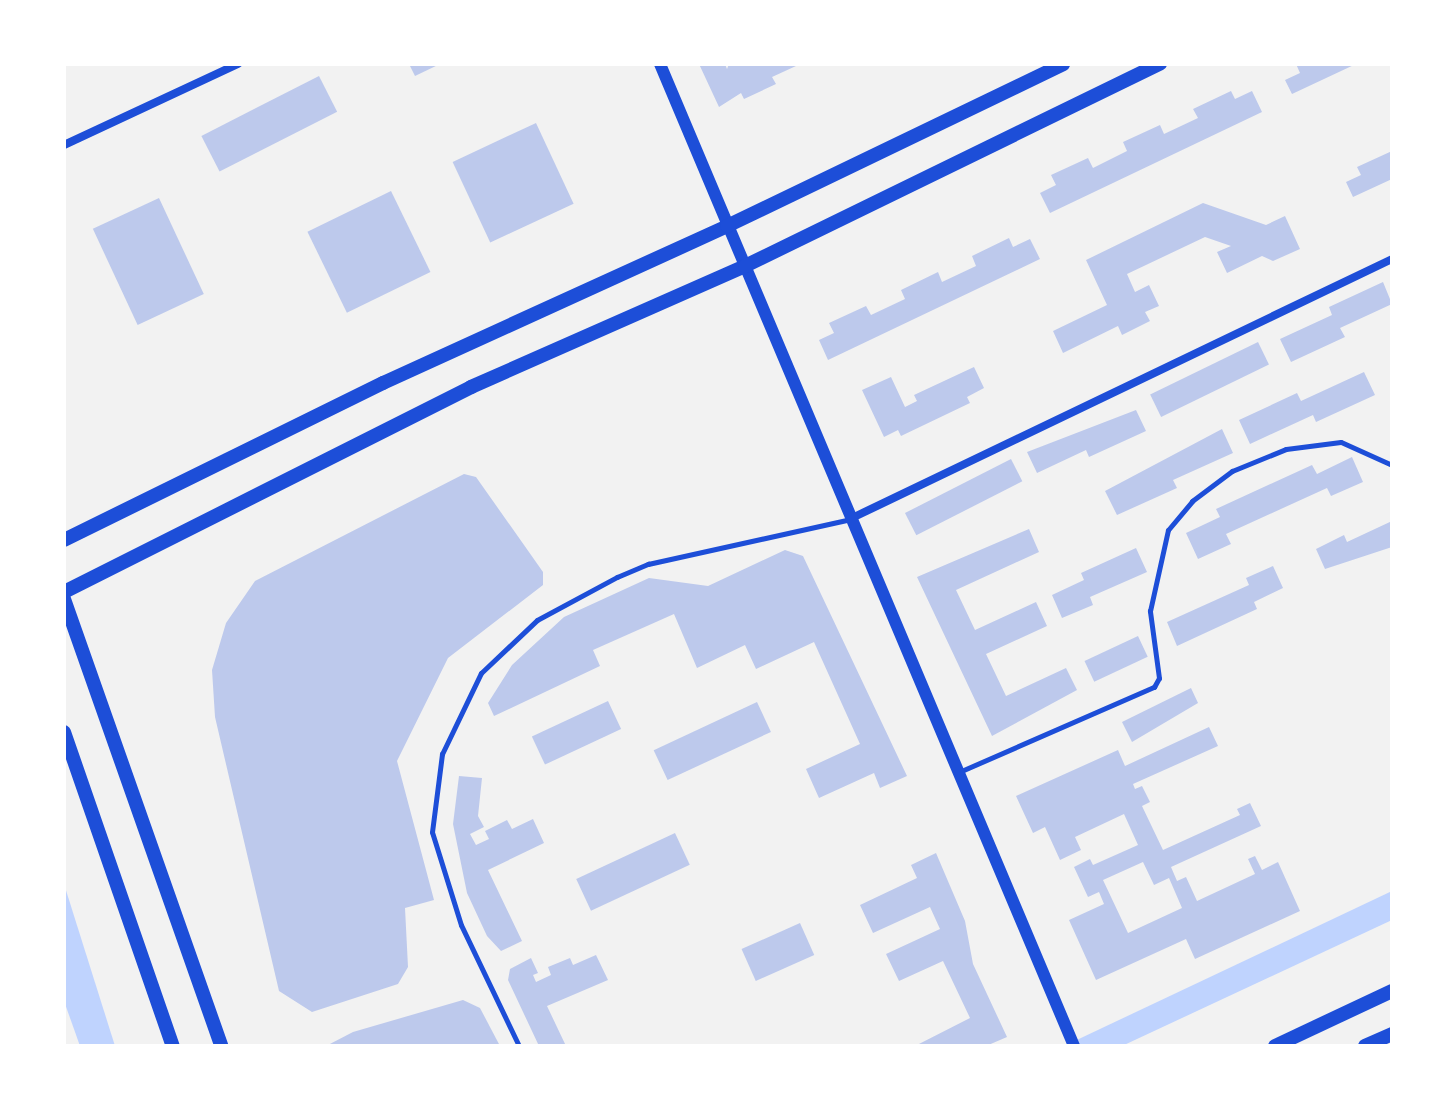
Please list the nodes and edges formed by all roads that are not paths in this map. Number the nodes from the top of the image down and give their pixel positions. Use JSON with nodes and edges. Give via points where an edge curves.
{"nodes":[{"id":1,"x":238,"y":64,"type":"edge"},
{"id":2,"x":660,"y":64,"type":"edge"},
{"id":3,"x":1063,"y":64,"type":"edge"},
{"id":4,"x":1160,"y":64,"type":"edge"},
{"id":5,"x":64,"y":145,"type":"edge"},
{"id":6,"x":727,"y":226,"type":"junction"},
{"id":7,"x":1392,"y":259,"type":"edge"},
{"id":8,"x":745,"y":266,"type":"junction"},
{"id":9,"x":1392,"y":465,"type":"edge"},
{"id":10,"x":852,"y":518,"type":"junction"},
{"id":11,"x":64,"y":540,"type":"edge"},
{"id":12,"x":64,"y":592,"type":"edge"},
{"id":13,"x":64,"y":599,"type":"edge"},
{"id":14,"x":64,"y":732,"type":"edge"},
{"id":15,"x":959,"y":772,"type":"junction"},
{"id":16,"x":1392,"y":991,"type":"edge"},
{"id":17,"x":1392,"y":1034,"type":"edge"},
{"id":18,"x":173,"y":1046,"type":"edge"},
{"id":19,"x":221,"y":1046,"type":"edge"},
{"id":20,"x":519,"y":1046,"type":"edge"},
{"id":21,"x":1074,"y":1046,"type":"edge"},
{"id":22,"x":1275,"y":1046,"type":"edge"},
{"id":23,"x":1365,"y":1046,"type":"edge"}],
"edges":[{"from":1,"to":5,"type":"street"},
{"from":2,"to":6,"type":"street"},
{"from":3,"to":6,"type":"main road"},
{"from":4,"to":8,"type":"main road"},
{"from":6,"to":8,"type":"street"},
{"from":6,"to":11,"type":"main road","via":[[383,383]]},
{"from":7,"to":10,"type":"street"},
{"from":8,"to":10,"type":"street"},
{"from":8,"to":12,"type":"main road","via":[[471,387]]},
{"from":9,"to":15,"type":"lane","via":[[1341,442],[1286,449],[1232,471],[1192,501],[1168,530],[1150,611],[1159,678],[1154,687]]},
{"from":10,"to":15,"type":"street"},
{"from":10,"to":20,"type":"lane","via":[[648,564],[537,620],[481,673],[442,754],[432,832],[461,925]]},
{"from":13,"to":19,"type":"main road"},
{"from":14,"to":18,"type":"main road"},
{"from":15,"to":21,"type":"street"},
{"from":16,"to":22,"type":"main road"},
{"from":17,"to":23,"type":"main road"}]}
